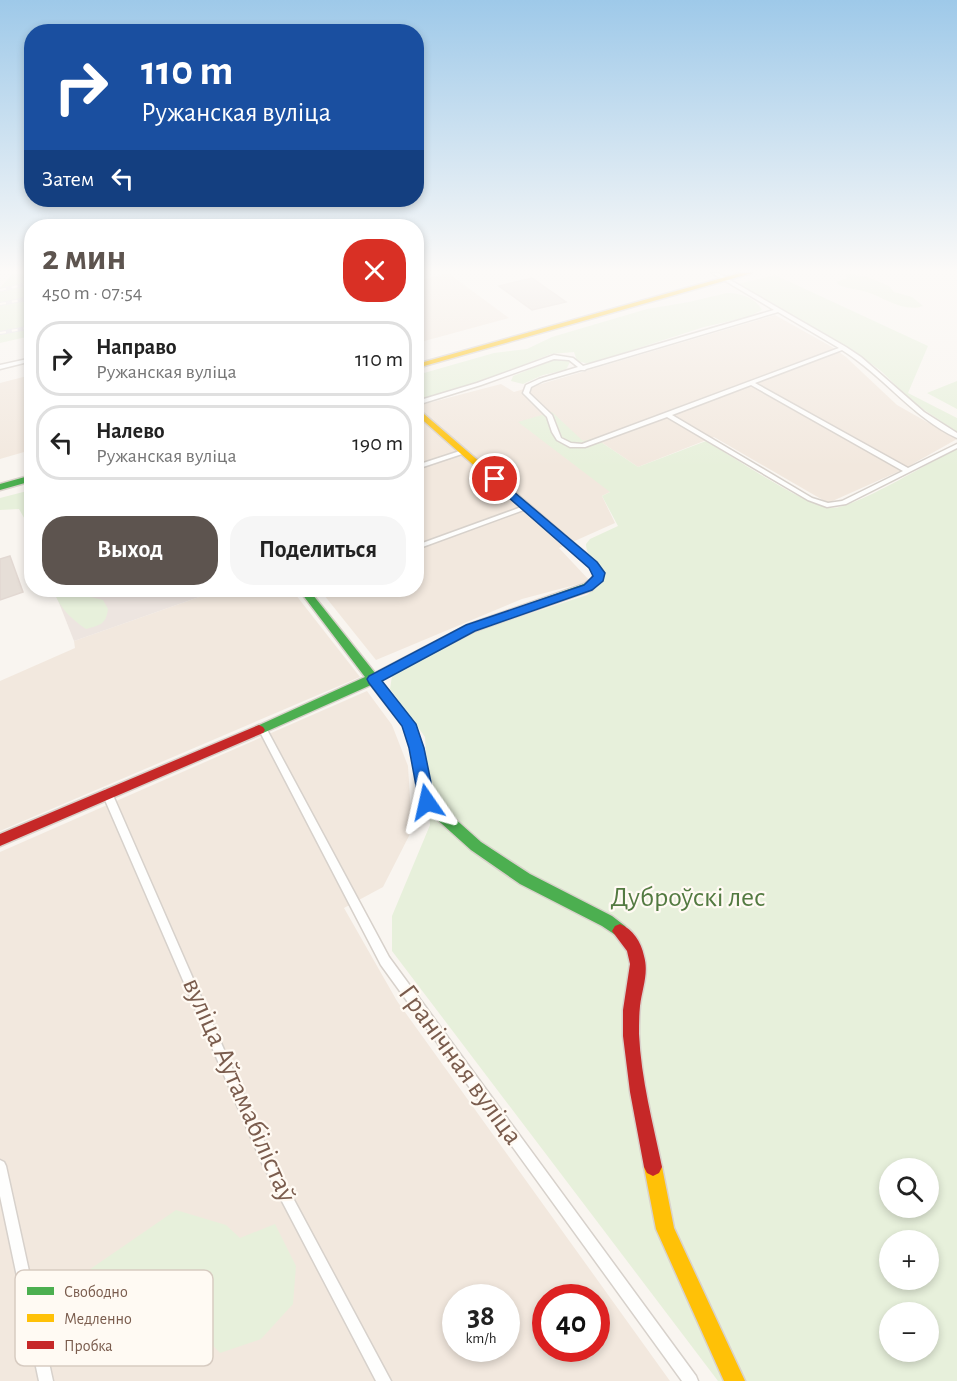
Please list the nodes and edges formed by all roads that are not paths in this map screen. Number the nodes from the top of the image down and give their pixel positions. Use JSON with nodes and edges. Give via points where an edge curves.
{"nodes":[{"id":1,"x":502,"y":337,"type":"edge"},
{"id":2,"x":514,"y":337,"type":"edge"},
{"id":3,"x":689,"y":337,"type":"edge"},
{"id":4,"x":825,"y":337,"type":"edge"},
{"id":5,"x":844,"y":348,"type":"junction"},
{"id":6,"x":424,"y":359,"type":"edge"},
{"id":7,"x":24,"y":361,"type":"edge"},
{"id":8,"x":424,"y":364,"type":"edge"},
{"id":9,"x":0,"y":367,"type":"edge"},
{"id":10,"x":583,"y":369,"type":"junction"},
{"id":11,"x":751,"y":383,"type":"junction"},
{"id":12,"x":424,"y":401,"type":"edge"},
{"id":13,"x":668,"y":415,"type":"junction"},
{"id":14,"x":424,"y":417,"type":"edge"},
{"id":15,"x":957,"y":436,"type":"edge"},
{"id":16,"x":957,"y":446,"type":"edge"},
{"id":17,"x":464,"y":452,"type":"junction"},
{"id":18,"x":424,"y":465,"type":"edge"},
{"id":19,"x":907,"y":471,"type":"junction"},
{"id":20,"x":24,"y":473,"type":"edge"},
{"id":21,"x":0,"y":480,"type":"edge"},
{"id":22,"x":24,"y":480,"type":"edge"},
{"id":23,"x":0,"y":487,"type":"edge"},
{"id":24,"x":527,"y":507,"type":"junction"},
{"id":25,"x":424,"y":544,"type":"edge"},
{"id":26,"x":310,"y":597,"type":"edge"},
{"id":27,"x":374,"y":679,"type":"junction"},
{"id":28,"x":262,"y":728,"type":"junction"},
{"id":29,"x":107,"y":793,"type":"junction"},
{"id":30,"x":0,"y":840,"type":"edge"},
{"id":31,"x":0,"y":1166,"type":"edge"},
{"id":32,"x":22,"y":1270,"type":"edge"},
{"id":33,"x":43,"y":1366,"type":"edge"},
{"id":34,"x":46,"y":1381,"type":"edge"},
{"id":35,"x":384,"y":1381,"type":"edge"},
{"id":36,"x":691,"y":1381,"type":"edge"},
{"id":37,"x":735,"y":1381,"type":"edge"}],
"edges":[{"from":1,"to":6,"type":"main road"},
{"from":2,"to":8,"type":"main road"},
{"from":3,"to":10,"type":"street"},
{"from":4,"to":5,"type":"street"},
{"from":5,"to":11,"type":"street"},
{"from":5,"to":15,"type":"street","via":[[876,370],[922,413]]},
{"from":7,"to":9,"type":"street"},
{"from":10,"to":12,"type":"street","via":[[571,359],[554,357]]},
{"from":10,"to":13,"type":"street","via":[[531,384],[525,391],[550,416],[559,439],[576,446],[589,444]]},
{"from":11,"to":13,"type":"street"},
{"from":11,"to":19,"type":"street"},
{"from":13,"to":19,"type":"street","via":[[810,499],[827,505],[844,503]]},
{"from":14,"to":17,"type":"main road"},
{"from":16,"to":19,"type":"street"},
{"from":17,"to":18,"type":"street"},
{"from":17,"to":24,"type":"main road"},
{"from":20,"to":21,"type":"main road"},
{"from":22,"to":23,"type":"main road"},
{"from":24,"to":25,"type":"street"},
{"from":24,"to":27,"type":"main road","via":[[597,569],[596,582],[471,628]]},
{"from":26,"to":27,"type":"main road"},
{"from":27,"to":28,"type":"main road"},
{"from":27,"to":37,"type":"main road","via":[[408,724],[417,748],[427,802],[476,846],[525,879],[607,921],[627,936],[633,946],[638,959],[631,1015],[635,1072],[665,1229]]},
{"from":28,"to":29,"type":"main road"},
{"from":28,"to":36,"type":"street","name":"Гранічная вуліца","via":[[385,962]]},
{"from":29,"to":30,"type":"main road"},
{"from":29,"to":35,"type":"street","name":"вуліца Аўтамабілістаў","via":[[266,1159]]},
{"from":31,"to":32,"type":"street"},
{"from":33,"to":34,"type":"street"}]}
